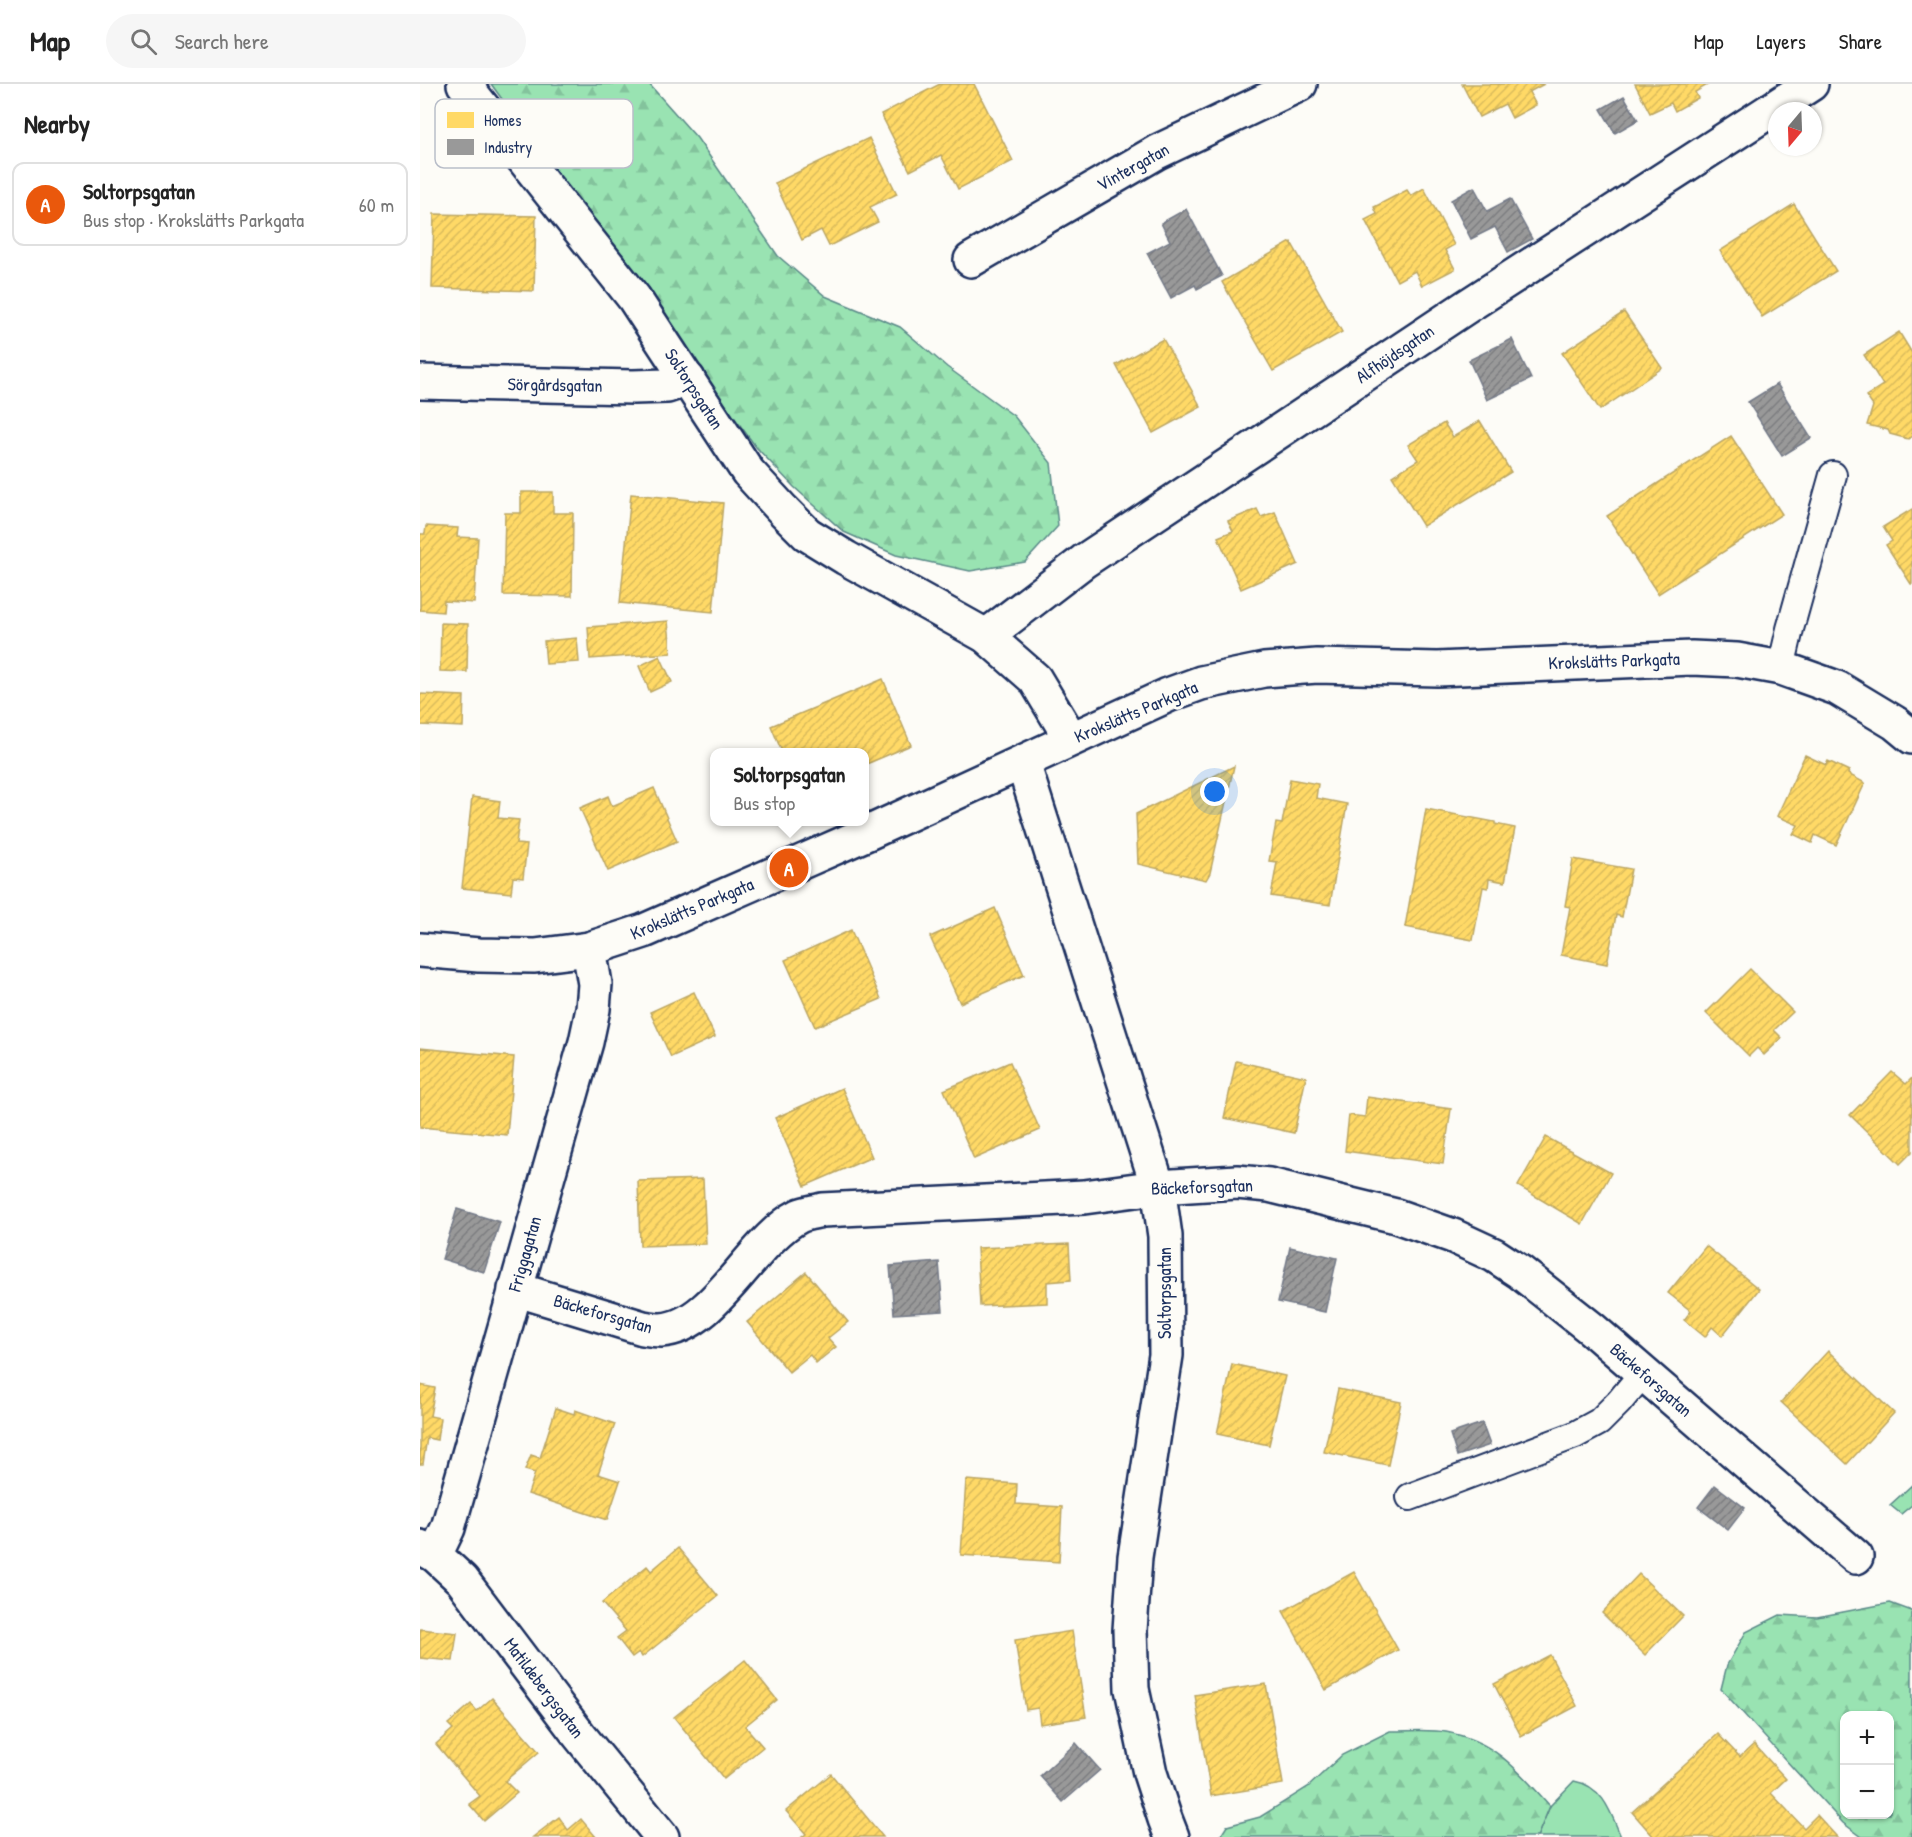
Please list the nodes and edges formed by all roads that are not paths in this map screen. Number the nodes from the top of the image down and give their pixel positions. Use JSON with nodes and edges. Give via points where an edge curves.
{"nodes":[{"id":1,"x":464,"y":84,"type":"edge"},
{"id":2,"x":1300,"y":84,"type":"edge"},
{"id":3,"x":1811,"y":84,"type":"edge"},
{"id":4,"x":476,"y":99,"type":"edge"},
{"id":5,"x":531,"y":168,"type":"edge"},
{"id":6,"x":970,"y":260,"type":"dead end"},
{"id":7,"x":688,"y":379,"type":"junction"},
{"id":8,"x":420,"y":382,"type":"edge"},
{"id":9,"x":1833,"y":475,"type":"dead end"},
{"id":10,"x":986,"y":636,"type":"junction"},
{"id":11,"x":1781,"y":668,"type":"junction"},
{"id":12,"x":1912,"y":737,"type":"edge"},
{"id":13,"x":1071,"y":739,"type":"junction"},
{"id":14,"x":1023,"y":763,"type":"junction"},
{"id":15,"x":589,"y":949,"type":"junction"},
{"id":16,"x":420,"y":950,"type":"edge"},
{"id":17,"x":1158,"y":1187,"type":"junction"},
{"id":18,"x":515,"y":1288,"type":"junction"},
{"id":19,"x":1643,"y":1373,"type":"junction"},
{"id":20,"x":1410,"y":1497,"type":"dead end"},
{"id":21,"x":428,"y":1551,"type":"edge"},
{"id":22,"x":1856,"y":1557,"type":"dead end"},
{"id":23,"x":662,"y":1837,"type":"edge"},
{"id":24,"x":1172,"y":1837,"type":"edge"}],
"edges":[{"from":1,"to":4,"type":"street","name":"Soltorpsgatan"},
{"from":2,"to":6,"type":"street","name":"Vintergatan","via":[[1157,152]]},
{"from":3,"to":10,"type":"street","name":"Alfhöjdsgatan","via":[[1084,561]]},
{"from":5,"to":7,"type":"street","name":"Soltorpsgatan","via":[[634,298]]},
{"from":7,"to":8,"type":"street","name":"Sörgårdsgatan","via":[[667,386],[633,387]]},
{"from":7,"to":10,"type":"street","name":"Soltorpsgatan","via":[[748,472],[807,534]]},
{"from":9,"to":11,"type":"lane"},
{"from":10,"to":13,"type":"street","name":"Soltorpsgatan","via":[[1035,679]]},
{"from":11,"to":12,"type":"street","name":"Krokslätts Parkgata","via":[[1837,688]]},
{"from":11,"to":13,"type":"street","name":"Krokslätts Parkgata","via":[[1737,660],[1692,658],[1437,669],[1317,666],[1264,670],[1201,683]]},
{"from":13,"to":14,"type":"street","name":"Krokslätts Parkgata"},
{"from":14,"to":15,"type":"street","name":"Krokslätts Parkgata","via":[[644,931]]},
{"from":14,"to":17,"type":"street","name":"Soltorpsgatan"},
{"from":15,"to":16,"type":"street","name":"Krokslätts Parkgata","via":[[535,956]]},
{"from":15,"to":18,"type":"street","name":"Friggagatan","via":[[595,984],[593,1009]]},
{"from":17,"to":18,"type":"street","name":"Bäckeforsgatan","via":[[1084,1197],[822,1210],[800,1216],[778,1232],[700,1314],[683,1325],[662,1330],[643,1328]]},
{"from":17,"to":19,"type":"street","name":"Bäckeforsgatan","via":[[1237,1182],[1269,1185],[1396,1216],[1453,1236],[1521,1272]]},
{"from":17,"to":24,"type":"street","name":"Soltorpsgatan","via":[[1165,1236],[1166,1355],[1135,1557],[1130,1630],[1132,1689],[1150,1773]]},
{"from":18,"to":21,"type":"street","name":"Friggagatan","via":[[448,1528]]},
{"from":19,"to":20,"type":"lane","via":[[1599,1422],[1575,1435]]},
{"from":19,"to":22,"type":"street","name":"Bäckeforsgatan"},
{"from":21,"to":23,"type":"street","name":"Matildebergsgatan","via":[[462,1580]]}]}
